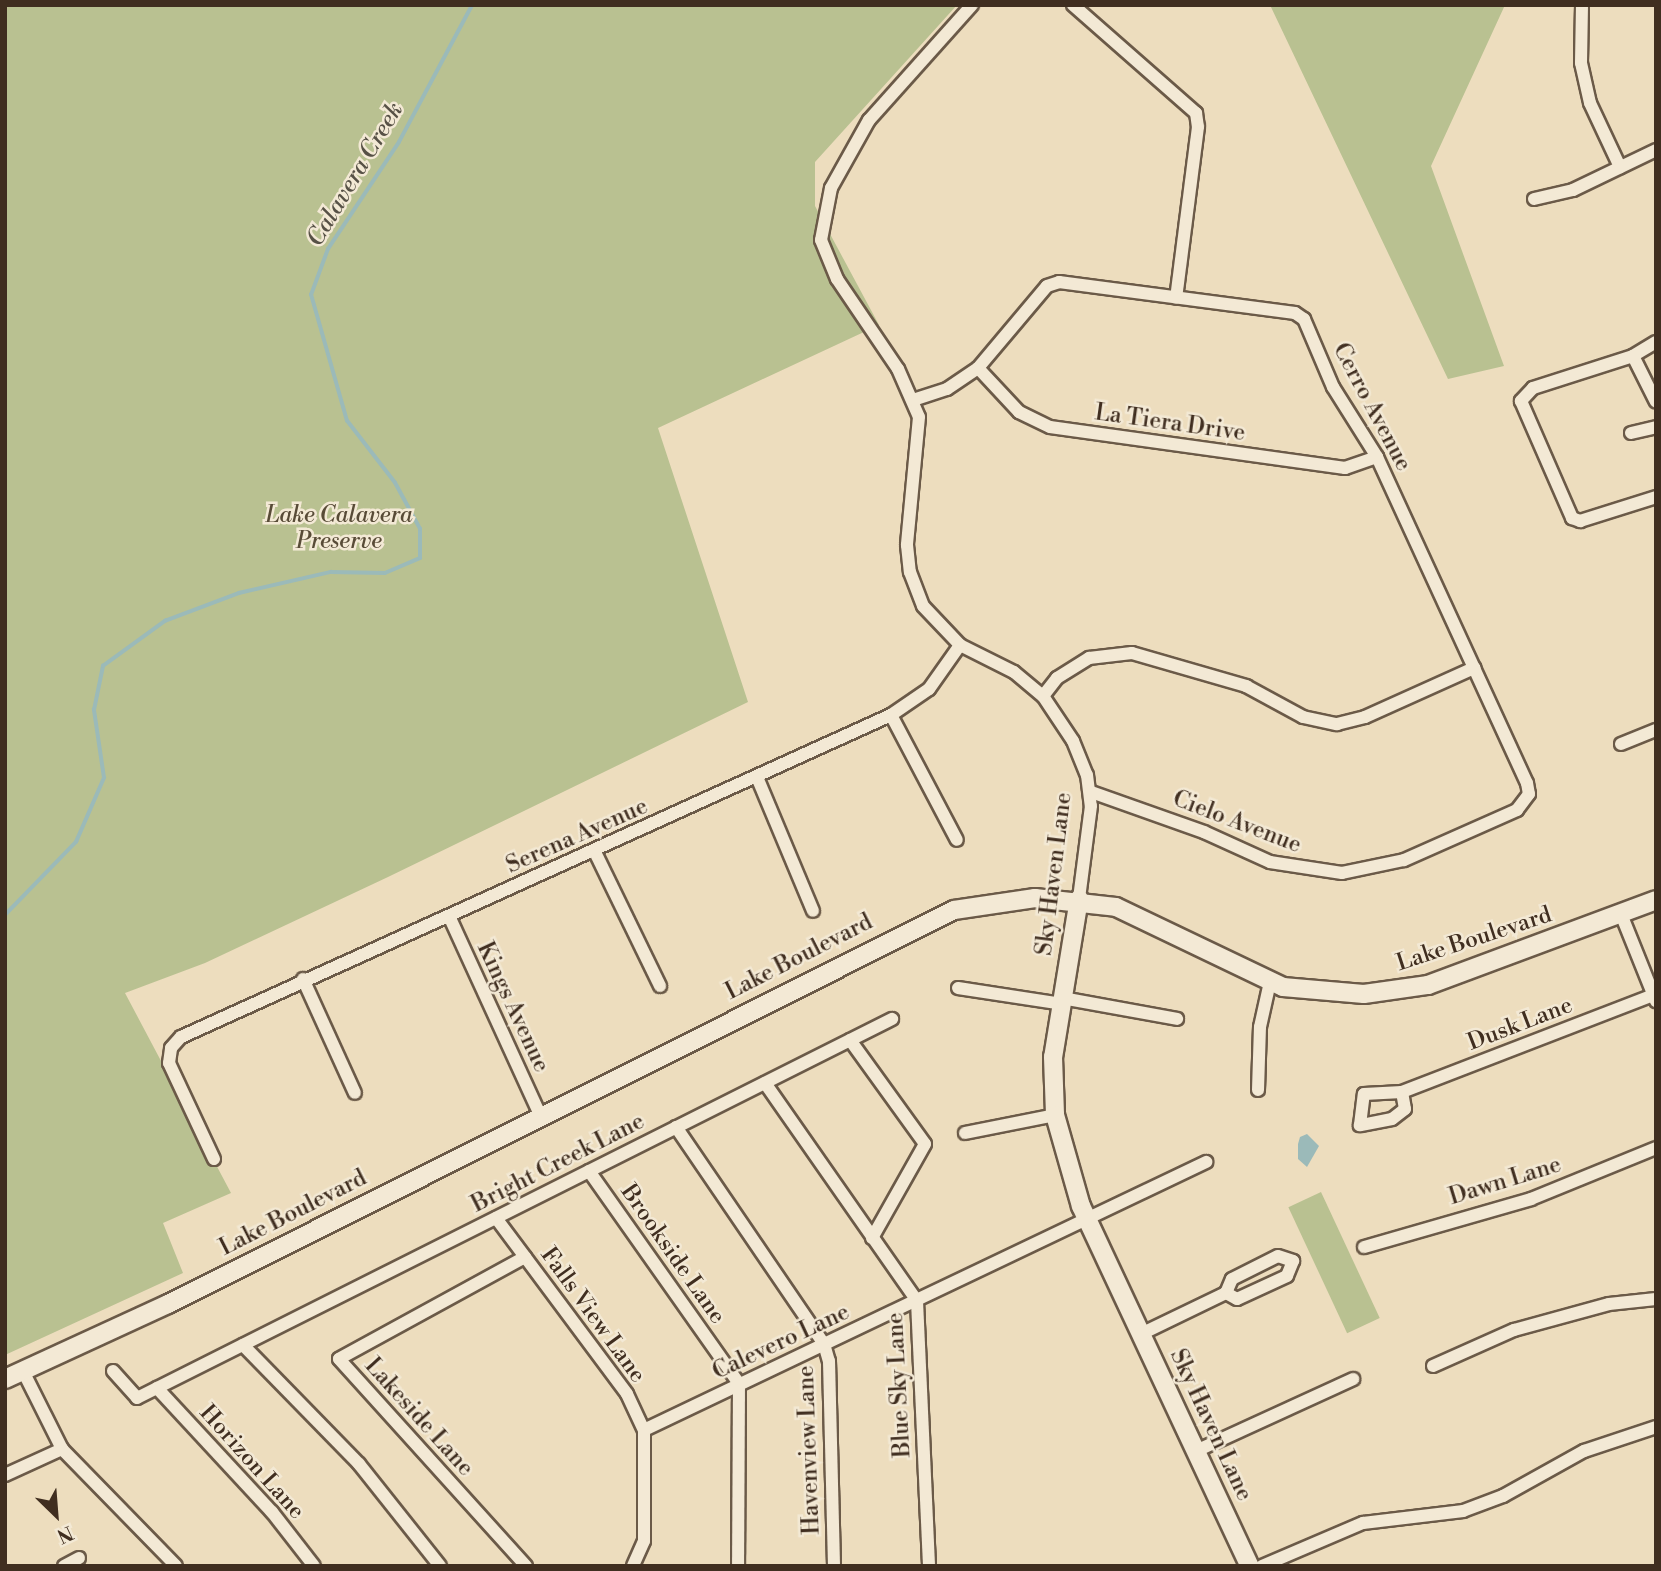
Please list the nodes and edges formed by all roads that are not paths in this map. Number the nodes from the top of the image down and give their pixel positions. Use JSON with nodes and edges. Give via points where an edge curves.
{"nodes":[{"id":1,"x":972,"y":5,"type":"edge"},
{"id":2,"x":1073,"y":5,"type":"edge"},
{"id":3,"x":1582,"y":5,"type":"edge"},
{"id":4,"x":1656,"y":150,"type":"edge"},
{"id":5,"x":1620,"y":167,"type":"junction"},
{"id":6,"x":1534,"y":199,"type":"dead end"},
{"id":7,"x":1176,"y":298,"type":"junction"},
{"id":8,"x":1656,"y":342,"type":"edge"},
{"id":9,"x":1633,"y":356,"type":"junction"},
{"id":10,"x":978,"y":368,"type":"junction"},
{"id":11,"x":913,"y":400,"type":"junction"},
{"id":12,"x":1656,"y":402,"type":"edge"},
{"id":13,"x":1656,"y":427,"type":"edge"},
{"id":14,"x":1631,"y":433,"type":"dead end"},
{"id":15,"x":1377,"y":457,"type":"junction"},
{"id":16,"x":1656,"y":498,"type":"edge"},
{"id":17,"x":960,"y":645,"type":"junction"},
{"id":18,"x":1474,"y":668,"type":"junction"},
{"id":19,"x":1043,"y":696,"type":"junction"},
{"id":20,"x":891,"y":715,"type":"junction"},
{"id":21,"x":1656,"y":730,"type":"edge"},
{"id":22,"x":1621,"y":744,"type":"dead end"},
{"id":23,"x":757,"y":777,"type":"junction"},
{"id":24,"x":1091,"y":792,"type":"junction"},
{"id":25,"x":1525,"y":802,"type":"joint"},
{"id":26,"x":957,"y":840,"type":"dead end"},
{"id":27,"x":594,"y":852,"type":"junction"},
{"id":28,"x":1079,"y":899,"type":"junction"},
{"id":29,"x":1656,"y":900,"type":"edge"},
{"id":30,"x":813,"y":911,"type":"dead end"},
{"id":31,"x":1621,"y":914,"type":"junction"},
{"id":32,"x":449,"y":916,"type":"junction"},
{"id":33,"x":303,"y":979,"type":"junction"},
{"id":34,"x":1270,"y":982,"type":"junction"},
{"id":35,"x":660,"y":986,"type":"dead end"},
{"id":36,"x":958,"y":988,"type":"dead end"},
{"id":37,"x":1654,"y":998,"type":"edge"},
{"id":38,"x":1062,"y":1001,"type":"junction"},
{"id":39,"x":892,"y":1019,"type":"dead end"},
{"id":40,"x":1177,"y":1019,"type":"dead end"},
{"id":41,"x":849,"y":1040,"type":"junction"},
{"id":42,"x":765,"y":1083,"type":"junction"},
{"id":43,"x":1258,"y":1090,"type":"dead end"},
{"id":44,"x":1402,"y":1092,"type":"dead end"},
{"id":45,"x":355,"y":1093,"type":"dead end"},
{"id":46,"x":540,"y":1115,"type":"junction"},
{"id":47,"x":1055,"y":1115,"type":"junction"},
{"id":48,"x":676,"y":1127,"type":"junction"},
{"id":49,"x":965,"y":1133,"type":"dead end"},
{"id":50,"x":1656,"y":1148,"type":"edge"},
{"id":51,"x":214,"y":1159,"type":"dead end"},
{"id":52,"x":1206,"y":1162,"type":"dead end"},
{"id":53,"x":589,"y":1171,"type":"junction"},
{"id":54,"x":496,"y":1218,"type":"junction"},
{"id":55,"x":1087,"y":1219,"type":"junction"},
{"id":56,"x":872,"y":1238,"type":"junction"},
{"id":57,"x":1364,"y":1247,"type":"dead end"},
{"id":58,"x":525,"y":1257,"type":"junction"},
{"id":59,"x":1226,"y":1293,"type":"junction"},
{"id":60,"x":1656,"y":1299,"type":"edge"},
{"id":61,"x":916,"y":1301,"type":"junction"},
{"id":62,"x":1141,"y":1334,"type":"junction"},
{"id":63,"x":824,"y":1344,"type":"junction"},
{"id":64,"x":243,"y":1345,"type":"junction"},
{"id":65,"x":1433,"y":1366,"type":"dead end"},
{"id":66,"x":23,"y":1371,"type":"junction"},
{"id":67,"x":113,"y":1371,"type":"dead end"},
{"id":68,"x":1353,"y":1379,"type":"dead end"},
{"id":69,"x":5,"y":1380,"type":"edge"},
{"id":70,"x":739,"y":1384,"type":"junction"},
{"id":71,"x":157,"y":1388,"type":"junction"},
{"id":72,"x":1656,"y":1427,"type":"edge"},
{"id":73,"x":644,"y":1430,"type":"junction"},
{"id":74,"x":62,"y":1449,"type":"junction"},
{"id":75,"x":1196,"y":1451,"type":"junction"},
{"id":76,"x":5,"y":1475,"type":"edge"},
{"id":77,"x":79,"y":1558,"type":"dead end"},
{"id":78,"x":64,"y":1566,"type":"edge"},
{"id":79,"x":176,"y":1566,"type":"edge"},
{"id":80,"x":314,"y":1566,"type":"edge"},
{"id":81,"x":440,"y":1566,"type":"edge"},
{"id":82,"x":526,"y":1566,"type":"edge"},
{"id":83,"x":633,"y":1566,"type":"edge"},
{"id":84,"x":738,"y":1566,"type":"edge"},
{"id":85,"x":834,"y":1566,"type":"edge"},
{"id":86,"x":929,"y":1566,"type":"edge"},
{"id":87,"x":1250,"y":1566,"type":"edge"},
{"id":88,"x":1262,"y":1566,"type":"edge"}],
"edges":[{"from":1,"to":11,"type":"street","name":"Sky Haven Lane","via":[[869,120],[831,188],[821,240],[837,279],[898,369]]},
{"from":2,"to":7,"type":"street","via":[[1196,113]]},
{"from":3,"to":5,"type":"street","via":[[1581,63],[1590,103]]},
{"from":4,"to":5,"type":"street"},
{"from":5,"to":6,"type":"street","via":[[1573,190]]},
{"from":7,"to":10,"type":"street","name":"Cerro Avenue","via":[[1059,282],[1048,286]]},
{"from":7,"to":15,"type":"street","name":"Cerro Avenue","via":[[1295,313],[1304,319],[1333,387]]},
{"from":8,"to":9,"type":"street"},
{"from":9,"to":12,"type":"street"},
{"from":9,"to":16,"type":"street","via":[[1533,387],[1521,401],[1572,518]]},
{"from":10,"to":11,"type":"street","name":"Cerro Avenue","via":[[947,389]]},
{"from":10,"to":15,"type":"street","name":"La Tiera Drive","via":[[1019,412],[1049,427],[1345,468]]},
{"from":11,"to":17,"type":"street","name":"Sky Haven Lane","via":[[919,417],[919,449],[907,545],[910,572],[923,606]]},
{"from":13,"to":14,"type":"street"},
{"from":15,"to":18,"type":"street","name":"Cerro Avenue"},
{"from":17,"to":19,"type":"street","name":"Sky Haven Lane","via":[[1014,672]]},
{"from":17,"to":20,"type":"street","name":"Serena Avenue","via":[[929,689]]},
{"from":18,"to":19,"type":"street","via":[[1365,717],[1337,723],[1303,717],[1246,686],[1132,653],[1089,658],[1057,678]]},
{"from":18,"to":25,"type":"street","name":"Cerro Avenue","via":[[1527,783]]},
{"from":19,"to":24,"type":"street","name":"Sky Haven Lane","via":[[1073,741]]},
{"from":20,"to":23,"type":"street","name":"Serena Avenue"},
{"from":20,"to":26,"type":"street"},
{"from":21,"to":22,"type":"street"},
{"from":23,"to":27,"type":"street","name":"Serena Avenue"},
{"from":23,"to":30,"type":"street"},
{"from":24,"to":25,"type":"street","name":"Cielo Avenue","via":[[1170,819],[1270,862],[1342,873],[1404,860],[1517,810]]},
{"from":24,"to":28,"type":"street","name":"Sky Haven Lane"},
{"from":27,"to":32,"type":"street","name":"Serena Avenue"},
{"from":27,"to":35,"type":"street"},
{"from":28,"to":34,"type":"main road","name":"Lake Boulevard","via":[[1116,907]]},
{"from":28,"to":38,"type":"main road","name":"Sky Haven Lane"},
{"from":28,"to":46,"type":"main road","name":"Lake Boulevard","via":[[995,901],[935,917]]},
{"from":29,"to":31,"type":"main road","name":"Lake Boulevard"},
{"from":31,"to":34,"type":"main road","name":"Lake Boulevard","via":[[1401,991],[1324,993]]},
{"from":31,"to":37,"type":"street"},
{"from":32,"to":33,"type":"street","name":"Serena Avenue"},
{"from":32,"to":46,"type":"street","name":"Kings Avenue"},
{"from":33,"to":45,"type":"street"},
{"from":33,"to":51,"type":"street","name":"Serena Avenue","via":[[187,1034],[171,1048],[169,1063]]},
{"from":34,"to":43,"type":"street","via":[[1260,1027]]},
{"from":36,"to":38,"type":"street"},
{"from":37,"to":44,"type":"street","name":"Dusk Lane"},
{"from":38,"to":40,"type":"street"},
{"from":38,"to":47,"type":"main road","name":"Sky Haven Lane","via":[[1053,1057]]},
{"from":39,"to":41,"type":"street","name":"Bright Creek Lane"},
{"from":41,"to":42,"type":"street","name":"Bright Creek Lane"},
{"from":41,"to":56,"type":"street","via":[[925,1144]]},
{"from":42,"to":48,"type":"street","name":"Bright Creek Lane"},
{"from":42,"to":56,"type":"street","name":"Blue Sky Lane"},
{"from":46,"to":66,"type":"main road","name":"Lake Boulevard","via":[[168,1304]]},
{"from":47,"to":49,"type":"street"},
{"from":47,"to":55,"type":"main road","name":"Sky Haven Lane"},
{"from":48,"to":53,"type":"street","name":"Bright Creek Lane"},
{"from":48,"to":63,"type":"street","name":"Havenview Lane"},
{"from":50,"to":57,"type":"street","name":"Dawn Lane","via":[[1531,1199]]},
{"from":52,"to":55,"type":"street","name":"Calevero Lane"},
{"from":53,"to":54,"type":"street","name":"Bright Creek Lane"},
{"from":53,"to":70,"type":"street","name":"Brookside Lane"},
{"from":54,"to":58,"type":"street","name":"Falls View Lane"},
{"from":54,"to":64,"type":"street","name":"Bright Creek Lane"},
{"from":55,"to":61,"type":"street","name":"Calevero Lane"},
{"from":55,"to":62,"type":"main road","name":"Sky Haven Lane"},
{"from":56,"to":61,"type":"street","name":"Blue Sky Lane"},
{"from":58,"to":73,"type":"street","name":"Falls View Lane","via":[[627,1394]]},
{"from":58,"to":82,"type":"street","name":"Lakeside Lane","via":[[339,1359]]},
{"from":59,"to":59,"type":"street","via":[[1232,1279],[1278,1256],[1293,1261],[1287,1276],[1237,1299]]},
{"from":59,"to":62,"type":"street"},
{"from":60,"to":65,"type":"street","via":[[1609,1304],[1514,1330]]},
{"from":61,"to":63,"type":"street","name":"Calevero Lane"},
{"from":61,"to":86,"type":"street","name":"Blue Sky Lane"},
{"from":62,"to":75,"type":"main road","name":"Sky Haven Lane"},
{"from":63,"to":70,"type":"street","name":"Calevero Lane"},
{"from":63,"to":85,"type":"street","name":"Havenview Lane","via":[[829,1361]]},
{"from":64,"to":71,"type":"street","name":"Bright Creek Lane"},
{"from":64,"to":81,"type":"street","via":[[359,1464]]},
{"from":66,"to":69,"type":"main road","name":"Lake Boulevard"},
{"from":66,"to":74,"type":"street"},
{"from":67,"to":71,"type":"street","name":"Bright Creek Lane","via":[[137,1398]]},
{"from":68,"to":75,"type":"street"},
{"from":70,"to":73,"type":"street","name":"Calevero Lane"},
{"from":70,"to":84,"type":"street"},
{"from":71,"to":80,"type":"street","name":"Horizon Lane","via":[[272,1512]]},
{"from":72,"to":88,"type":"street","via":[[1584,1451],[1503,1496],[1463,1511],[1363,1523]]},
{"from":73,"to":83,"type":"street","name":"Falls View Lane","via":[[644,1541]]},
{"from":74,"to":76,"type":"street"},
{"from":74,"to":79,"type":"street"},
{"from":75,"to":87,"type":"main road","name":"Sky Haven Lane"},
{"from":77,"to":78,"type":"street"}]}
